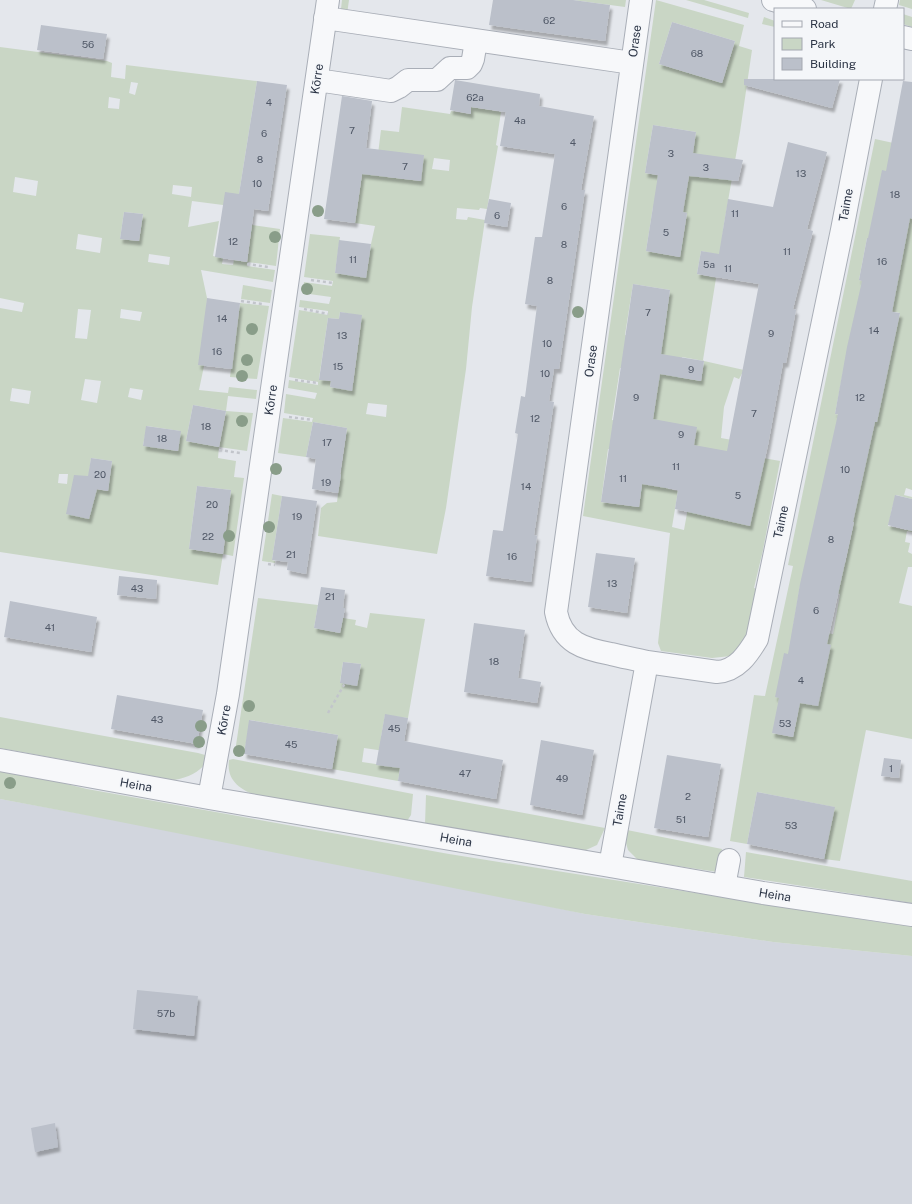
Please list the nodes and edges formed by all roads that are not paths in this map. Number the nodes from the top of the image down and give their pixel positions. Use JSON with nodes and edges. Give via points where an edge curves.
{"nodes":[{"id":1,"x":641,"y":0,"type":"edge"},
{"id":2,"x":773,"y":0,"type":"edge"},
{"id":3,"x":801,"y":8,"type":"edge"},
{"id":4,"x":327,"y":9,"type":"edge"},
{"id":5,"x":476,"y":41,"type":"junction"},
{"id":6,"x":632,"y":63,"type":"junction"},
{"id":7,"x":317,"y":80,"type":"junction"},
{"id":8,"x":871,"y":80,"type":"edge"},
{"id":9,"x":647,"y":662,"type":"junction"},
{"id":10,"x":0,"y":760,"type":"edge"},
{"id":11,"x":210,"y":798,"type":"junction"},
{"id":12,"x":729,"y":860,"type":"dead end"},
{"id":13,"x":610,"y":866,"type":"junction"},
{"id":14,"x":724,"y":886,"type":"junction"},
{"id":15,"x":912,"y":915,"type":"edge"}],
"edges":[{"from":1,"to":6,"type":"street","name":"Orase"},
{"from":2,"to":3,"type":"street"},
{"from":4,"to":5,"type":"street"},
{"from":4,"to":7,"type":"street","name":"Kõrre"},
{"from":5,"to":6,"type":"street"},
{"from":5,"to":7,"type":"street","via":[[471,64],[467,68],[450,68],[437,80],[408,80],[391,91]]},
{"from":6,"to":9,"type":"street","name":"Orase","via":[[556,612],[563,631],[581,646],[593,651]]},
{"from":7,"to":11,"type":"street","name":"Kõrre","via":[[228,694]]},
{"from":8,"to":9,"type":"street","name":"Taime","via":[[757,639],[744,659],[726,671],[717,672]]},
{"from":9,"to":13,"type":"street","name":"Taime"},
{"from":10,"to":11,"type":"street","name":"Heina"},
{"from":11,"to":13,"type":"street","name":"Heina"},
{"from":12,"to":14,"type":"street"},
{"from":13,"to":14,"type":"street","name":"Heina"},
{"from":14,"to":15,"type":"street","name":"Heina"}]}
